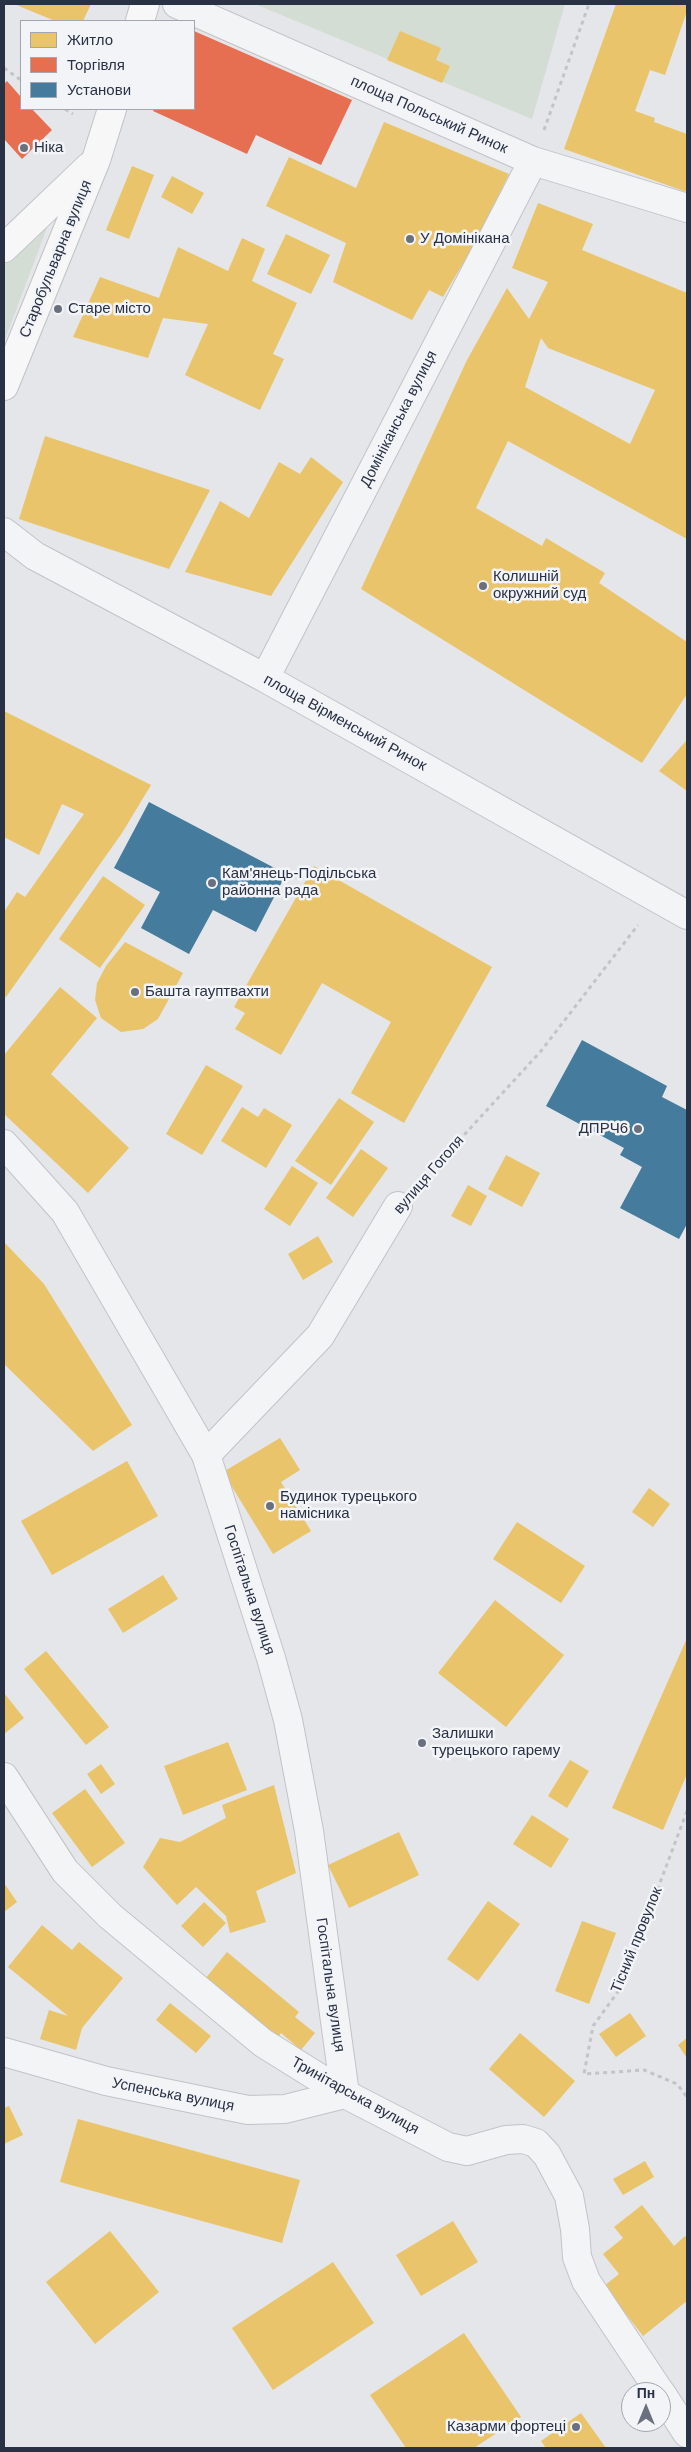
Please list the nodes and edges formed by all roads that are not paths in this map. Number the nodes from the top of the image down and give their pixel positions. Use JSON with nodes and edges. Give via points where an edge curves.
{"nodes":[{"id":1,"x":145,"y":4,"type":"edge"},
{"id":2,"x":177,"y":4,"type":"edge"},
{"id":3,"x":140,"y":20,"type":"edge"},
{"id":4,"x":112,"y":110,"type":"edge"},
{"id":5,"x":96,"y":160,"type":"junction"},
{"id":6,"x":533,"y":161,"type":"junction"},
{"id":7,"x":687,"y":208,"type":"edge"},
{"id":8,"x":4,"y":248,"type":"edge"},
{"id":9,"x":4,"y":386,"type":"edge"},
{"id":10,"x":4,"y":532,"type":"edge"},
{"id":11,"x":265,"y":678,"type":"junction"},
{"id":12,"x":687,"y":915,"type":"edge"},
{"id":13,"x":4,"y":1144,"type":"edge"},
{"id":14,"x":398,"y":1206,"type":"road end"},
{"id":15,"x":206,"y":1455,"type":"junction"},
{"id":16,"x":4,"y":1778,"type":"edge"},
{"id":17,"x":4,"y":2052,"type":"edge"},
{"id":18,"x":345,"y":2094,"type":"junction"},
{"id":19,"x":654,"y":2382,"type":"edge"},
{"id":20,"x":671,"y":2408,"type":"edge"},
{"id":21,"x":687,"y":2432,"type":"edge"}],
"edges":[{"from":1,"to":3,"type":"main road"},
{"from":2,"to":6,"type":"street","name":"площа Польський Ринок"},
{"from":4,"to":5,"type":"main road","name":"Старобульварна вулиця"},
{"from":5,"to":8,"type":"main road","name":"Старобульварна вулиця"},
{"from":5,"to":9,"type":"main road","name":"Старобульварна вулиця"},
{"from":6,"to":7,"type":"street","name":"площа Польський Ринок"},
{"from":6,"to":11,"type":"street","name":"Домініканська вулиця"},
{"from":10,"to":11,"type":"street","name":"площа Вірменський Ринок","via":[[35,556]]},
{"from":11,"to":12,"type":"street","name":"площа Вірменський Ринок"},
{"from":13,"to":15,"type":"street","name":"Госпітальна вулиця","via":[[65,1212]]},
{"from":14,"to":15,"type":"street","name":"вулиця Гоголя","via":[[320,1336]]},
{"from":15,"to":18,"type":"street","name":"Госпітальна вулиця","via":[[288,1720],[310,1831]]},
{"from":16,"to":18,"type":"street","name":"Тринітарська вулиця","via":[[65,1871],[110,1916],[263,2043]]},
{"from":17,"to":18,"type":"street","name":"Успенська вулиця","via":[[106,2081],[248,2110],[285,2108]]},
{"from":18,"to":19,"type":"street","name":"Тринітарська вулиця","via":[[458,2149],[467,2151],[523,2138],[536,2144],[547,2155],[569,2196],[578,2257],[586,2281]]},
{"from":20,"to":21,"type":"street","name":"Тринітарська вулиця"}]}
